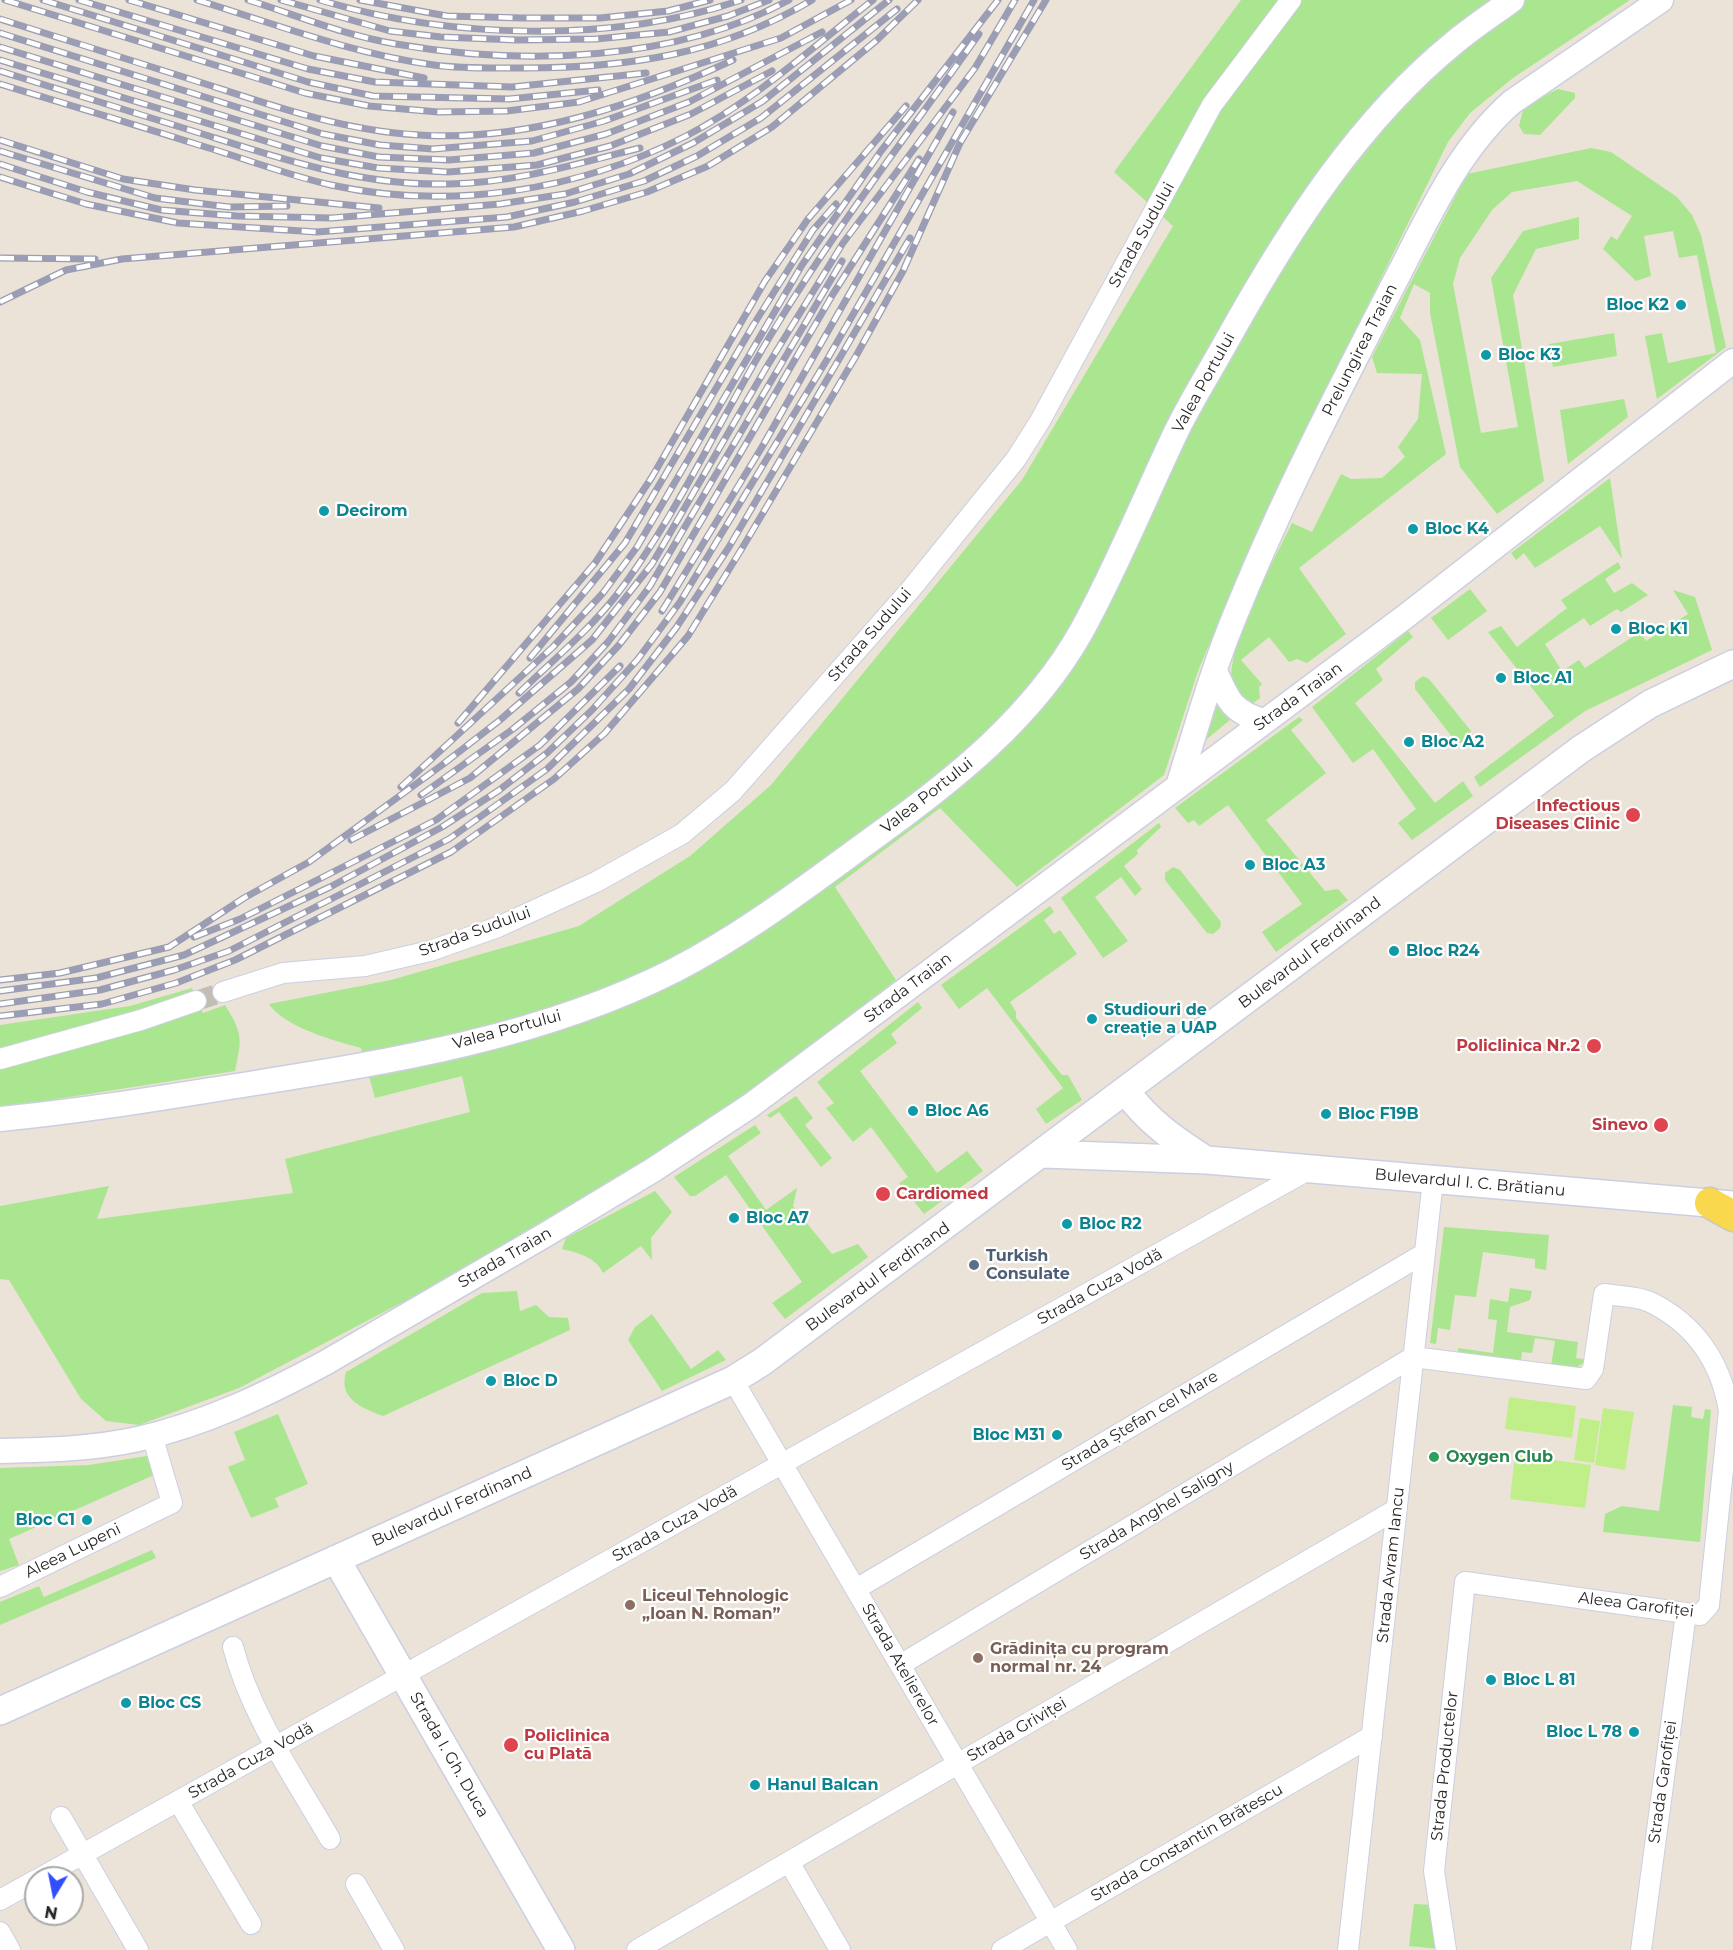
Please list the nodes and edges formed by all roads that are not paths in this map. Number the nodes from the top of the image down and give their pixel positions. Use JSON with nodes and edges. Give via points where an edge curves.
{"nodes":[{"id":1,"x":1291,"y":0,"type":"edge"},
{"id":2,"x":1512,"y":0,"type":"edge"},
{"id":3,"x":1661,"y":0,"type":"edge"},
{"id":4,"x":1733,"y":361,"type":"edge"},
{"id":5,"x":1733,"y":664,"type":"edge"},
{"id":6,"x":1215,"y":671,"type":"junction"},
{"id":7,"x":1263,"y":721,"type":"junction"},
{"id":8,"x":1178,"y":786,"type":"junction"},
{"id":9,"x":223,"y":992,"type":"tunnel mouth"},
{"id":10,"x":196,"y":1001,"type":"tunnel mouth"},
{"id":11,"x":0,"y":1059,"type":"edge"},
{"id":12,"x":1126,"y":1091,"type":"junction"},
{"id":13,"x":0,"y":1119,"type":"edge"},
{"id":14,"x":1044,"y":1154,"type":"junction"},
{"id":15,"x":1207,"y":1160,"type":"junction"},
{"id":16,"x":1310,"y":1169,"type":"junction"},
{"id":17,"x":1433,"y":1180,"type":"junction"},
{"id":18,"x":1727,"y":1205,"type":"edge"},
{"id":19,"x":1425,"y":1253,"type":"junction"},
{"id":20,"x":1413,"y":1357,"type":"junction"},
{"id":21,"x":733,"y":1380,"type":"junction"},
{"id":22,"x":152,"y":1435,"type":"junction"},
{"id":23,"x":0,"y":1451,"type":"edge"},
{"id":24,"x":783,"y":1464,"type":"junction"},
{"id":25,"x":1397,"y":1509,"type":"junction"},
{"id":26,"x":336,"y":1559,"type":"junction"},
{"id":27,"x":1465,"y":1581,"type":"joint"},
{"id":28,"x":0,"y":1587,"type":"edge"},
{"id":29,"x":856,"y":1589,"type":"junction"},
{"id":30,"x":1686,"y":1613,"type":"junction"},
{"id":31,"x":233,"y":1647,"type":"dead end"},
{"id":32,"x":900,"y":1665,"type":"junction"},
{"id":33,"x":403,"y":1676,"type":"junction"},
{"id":34,"x":0,"y":1711,"type":"edge"},
{"id":35,"x":1372,"y":1736,"type":"junction"},
{"id":36,"x":276,"y":1746,"type":"junction"},
{"id":37,"x":958,"y":1764,"type":"junction"},
{"id":38,"x":178,"y":1801,"type":"junction"},
{"id":39,"x":61,"y":1817,"type":"dead end"},
{"id":40,"x":330,"y":1839,"type":"dead end"},
{"id":41,"x":82,"y":1854,"type":"junction"},
{"id":42,"x":789,"y":1862,"type":"junction"},
{"id":43,"x":61,"y":1866,"type":"edge"},
{"id":44,"x":356,"y":1884,"type":"dead end"},
{"id":45,"x":24,"y":1887,"type":"edge"},
{"id":46,"x":0,"y":1900,"type":"edge"},
{"id":47,"x":1050,"y":1922,"type":"junction"},
{"id":48,"x":251,"y":1924,"type":"dead end"},
{"id":49,"x":0,"y":1932,"type":"edge"},
{"id":50,"x":10,"y":1950,"type":"edge"},
{"id":51,"x":138,"y":1950,"type":"edge"},
{"id":52,"x":394,"y":1950,"type":"edge"},
{"id":53,"x":561,"y":1950,"type":"edge"},
{"id":54,"x":637,"y":1950,"type":"edge"},
{"id":55,"x":840,"y":1950,"type":"edge"},
{"id":56,"x":1002,"y":1950,"type":"edge"},
{"id":57,"x":1067,"y":1950,"type":"edge"},
{"id":58,"x":1348,"y":1950,"type":"edge"},
{"id":59,"x":1446,"y":1950,"type":"edge"},
{"id":60,"x":1641,"y":1950,"type":"edge"}],
"edges":[{"from":1,"to":9,"type":"street","name":"Strada Sudului","via":[[1212,105],[1041,421],[1016,459],[911,589],[733,791],[682,834],[596,882],[498,927],[430,951],[365,966],[283,973]]},
{"from":2,"to":13,"type":"street","name":"Valea Portului","via":[[1454,43],[1383,111],[1306,209],[1257,286],[1179,427],[1106,585],[1041,692],[983,752],[890,825],[737,934],[675,970],[604,1002],[516,1032],[347,1068],[143,1102]]},
{"from":3,"to":6,"type":"street","name":"Prelungirea Traian","via":[[1512,102],[1474,139],[1445,186],[1309,451],[1238,607]]},
{"from":4,"to":7,"type":"street","name":"Strada Traian","via":[[1406,616]]},
{"from":5,"to":12,"type":"main road","name":"Bulevardul Ferdinand","via":[[1650,704],[1581,749]]},
{"from":6,"to":7,"type":"street","via":[[1233,707],[1242,715]]},
{"from":6,"to":8,"type":"street","name":"Prelungirea Traian"},
{"from":7,"to":8,"type":"street","name":"Strada Traian"},
{"from":8,"to":22,"type":"street","name":"Strada Traian","via":[[750,1106],[653,1170],[281,1386],[214,1416]]},
{"from":10,"to":11,"type":"street"},
{"from":12,"to":14,"type":"main road","name":"Bulevardul Ferdinand"},
{"from":12,"to":15,"type":"main road","name":"Bulevardul I. C. Brătianu","via":[[1153,1123]]},
{"from":14,"to":15,"type":"main road","name":"Bulevardul I. C. Brătianu"},
{"from":14,"to":21,"type":"main road","name":"Bulevardul Ferdinand"},
{"from":15,"to":16,"type":"main road","name":"Bulevardul I. C. Brătianu"},
{"from":16,"to":17,"type":"main road","name":"Bulevardul I. C. Brătianu"},
{"from":16,"to":24,"type":"street","name":"Strada Cuza Vodă"},
{"from":17,"to":18,"type":"main road","name":"Bulevardul I. C. Brătianu"},
{"from":17,"to":19,"type":"street","name":"Strada Avram Iancu"},
{"from":19,"to":20,"type":"street","name":"Strada Avram Iancu"},
{"from":19,"to":29,"type":"street","name":"Strada Ștefan cel Mare"},
{"from":20,"to":25,"type":"street","name":"Strada Avram Iancu"},
{"from":20,"to":30,"type":"street","name":"Aleea Garofiței","via":[[1586,1379],[1593,1369],[1604,1294],[1648,1301],[1691,1329],[1714,1360],[1725,1385],[1729,1411],[1709,1605],[1700,1615]]},
{"from":20,"to":32,"type":"street","name":"Strada Anghel Saligny"},
{"from":21,"to":24,"type":"street","name":"Strada Atelierelor"},
{"from":21,"to":26,"type":"main road","name":"Bulevardul Ferdinand"},
{"from":22,"to":23,"type":"street","name":"Strada Traian","via":[[78,1448]]},
{"from":22,"to":28,"type":"street","name":"Aleea Lupeni","via":[[172,1503]]},
{"from":24,"to":29,"type":"street","name":"Strada Atelierelor"},
{"from":24,"to":33,"type":"street","name":"Strada Cuza Vodă"},
{"from":25,"to":35,"type":"street","name":"Strada Avram Iancu"},
{"from":25,"to":37,"type":"street","name":"Strada Griviței"},
{"from":26,"to":33,"type":"main road","name":"Strada I. Gh. Duca"},
{"from":26,"to":34,"type":"main road","name":"Bulevardul Ferdinand"},
{"from":27,"to":30,"type":"street","name":"Aleea Garofiței"},
{"from":27,"to":59,"type":"street","name":"Strada Productelor","via":[[1434,1871]]},
{"from":29,"to":32,"type":"street","name":"Strada Atelierelor"},
{"from":30,"to":60,"type":"street","name":"Strada Garofiței"},
{"from":31,"to":36,"type":"street","via":[[240,1674]]},
{"from":32,"to":37,"type":"street","name":"Strada Atelierelor"},
{"from":33,"to":36,"type":"street","name":"Strada Cuza Vodă"},
{"from":33,"to":53,"type":"main road","name":"Strada I. Gh. Duca"},
{"from":35,"to":47,"type":"street","name":"Strada Constantin Brătescu"},
{"from":35,"to":58,"type":"street","name":"Strada Avram Iancu"},
{"from":36,"to":38,"type":"street","name":"Strada Cuza Vodă"},
{"from":36,"to":40,"type":"street"},
{"from":37,"to":42,"type":"street","name":"Strada Griviței"},
{"from":37,"to":47,"type":"street","name":"Strada Atelierelor"},
{"from":38,"to":41,"type":"street","name":"Strada Cuza Vodă"},
{"from":38,"to":48,"type":"street"},
{"from":39,"to":41,"type":"street"},
{"from":41,"to":43,"type":"street","name":"Strada Cuza Vodă"},
{"from":41,"to":51,"type":"street"},
{"from":42,"to":54,"type":"street","name":"Strada Griviței"},
{"from":42,"to":55,"type":"street"},
{"from":44,"to":52,"type":"street"},
{"from":45,"to":46,"type":"street"},
{"from":47,"to":56,"type":"street","name":"Strada Constantin Brătescu"},
{"from":47,"to":57,"type":"street","name":"Strada Atelierelor"},
{"from":49,"to":50,"type":"street"}]}
